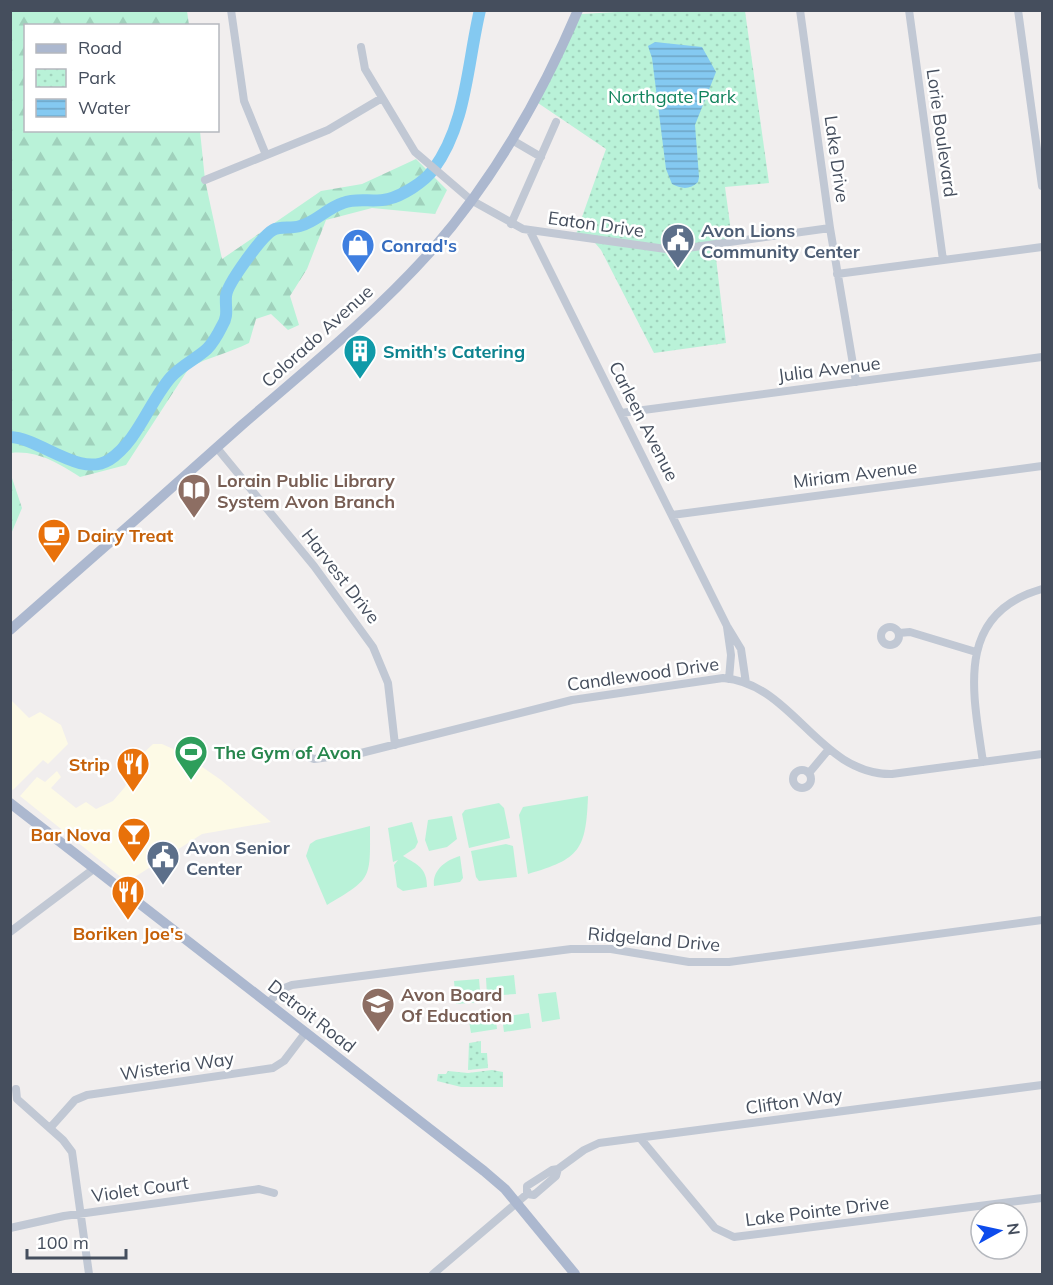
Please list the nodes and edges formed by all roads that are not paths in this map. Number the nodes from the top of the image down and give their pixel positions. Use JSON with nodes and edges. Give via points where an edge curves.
{"nodes":[{"id":1,"x":231,"y":10,"type":"edge"},
{"id":2,"x":578,"y":10,"type":"edge"},
{"id":3,"x":800,"y":10,"type":"edge"},
{"id":4,"x":909,"y":10,"type":"edge"},
{"id":5,"x":1018,"y":10,"type":"edge"},
{"id":6,"x":361,"y":47,"type":"dead end"},
{"id":7,"x":382,"y":98,"type":"junction"},
{"id":8,"x":555,"y":122,"type":"dead end"},
{"id":9,"x":512,"y":140,"type":"junction"},
{"id":10,"x":266,"y":155,"type":"junction"},
{"id":11,"x":541,"y":157,"type":"junction"},
{"id":12,"x":205,"y":180,"type":"dead end"},
{"id":13,"x":1042,"y":186,"type":"edge"},
{"id":14,"x":471,"y":200,"type":"junction"},
{"id":15,"x":511,"y":224,"type":"junction"},
{"id":16,"x":830,"y":228,"type":"junction"},
{"id":17,"x":530,"y":231,"type":"junction"},
{"id":18,"x":1042,"y":247,"type":"edge"},
{"id":19,"x":943,"y":260,"type":"junction"},
{"id":20,"x":837,"y":274,"type":"junction"},
{"id":21,"x":1042,"y":357,"type":"edge"},
{"id":22,"x":855,"y":382,"type":"junction"},
{"id":23,"x":621,"y":412,"type":"junction"},
{"id":24,"x":217,"y":448,"type":"junction"},
{"id":25,"x":1042,"y":466,"type":"edge"},
{"id":26,"x":672,"y":515,"type":"junction"},
{"id":27,"x":1042,"y":589,"type":"edge"},
{"id":28,"x":727,"y":626,"type":"junction"},
{"id":29,"x":10,"y":630,"type":"edge"},
{"id":30,"x":899,"y":633,"type":"dead end"},
{"id":31,"x":976,"y":652,"type":"junction"},
{"id":32,"x":729,"y":679,"type":"junction"},
{"id":33,"x":746,"y":683,"type":"junction"},
{"id":34,"x":395,"y":745,"type":"junction"},
{"id":35,"x":829,"y":749,"type":"junction"},
{"id":36,"x":296,"y":753,"type":"dead end"},
{"id":37,"x":1042,"y":754,"type":"edge"},
{"id":38,"x":983,"y":762,"type":"junction"},
{"id":39,"x":809,"y":773,"type":"dead end"},
{"id":40,"x":10,"y":802,"type":"edge"},
{"id":41,"x":95,"y":868,"type":"junction"},
{"id":42,"x":1042,"y":920,"type":"edge"},
{"id":43,"x":10,"y":932,"type":"edge"},
{"id":44,"x":268,"y":1003,"type":"junction"},
{"id":45,"x":306,"y":1032,"type":"junction"},
{"id":46,"x":1042,"y":1085,"type":"edge"},
{"id":47,"x":16,"y":1089,"type":"dead end"},
{"id":48,"x":50,"y":1128,"type":"junction"},
{"id":49,"x":640,"y":1138,"type":"junction"},
{"id":50,"x":274,"y":1193,"type":"dead end"},
{"id":51,"x":1042,"y":1198,"type":"edge"},
{"id":52,"x":516,"y":1203,"type":"junction"},
{"id":53,"x":81,"y":1213,"type":"junction"},
{"id":54,"x":10,"y":1228,"type":"edge"},
{"id":55,"x":436,"y":1274,"type":"edge"},
{"id":56,"x":89,"y":1275,"type":"edge"},
{"id":57,"x":575,"y":1275,"type":"edge"}],
"edges":[{"from":1,"to":10,"type":"street","via":[[244,100]]},
{"from":2,"to":9,"type":"main road","name":"Colorado Avenue","via":[[551,70]]},
{"from":3,"to":16,"type":"street","name":"Lake Drive"},
{"from":4,"to":19,"type":"street","name":"Lorie Boulevard"},
{"from":5,"to":13,"type":"street"},
{"from":6,"to":7,"type":"street","name":"Eaton Drive","via":[[363,65]]},
{"from":7,"to":10,"type":"street","via":[[331,128]]},
{"from":7,"to":14,"type":"street","name":"Eaton Drive","via":[[410,145]]},
{"from":8,"to":11,"type":"street"},
{"from":9,"to":11,"type":"street"},
{"from":9,"to":14,"type":"main road","name":"Colorado Avenue"},
{"from":10,"to":12,"type":"street"},
{"from":11,"to":15,"type":"street"},
{"from":14,"to":15,"type":"street","name":"Eaton Drive"},
{"from":14,"to":24,"type":"main road","name":"Colorado Avenue","via":[[432,249],[378,305]]},
{"from":15,"to":17,"type":"street","name":"Eaton Drive"},
{"from":16,"to":17,"type":"street","name":"Eaton Drive","via":[[673,250]]},
{"from":16,"to":20,"type":"street","name":"Lake Drive"},
{"from":17,"to":23,"type":"street","name":"Carleen Avenue"},
{"from":18,"to":19,"type":"street"},
{"from":19,"to":20,"type":"street"},
{"from":20,"to":22,"type":"street","name":"Lake Drive"},
{"from":21,"to":22,"type":"street","name":"Julia Avenue"},
{"from":22,"to":23,"type":"street","name":"Julia Avenue"},
{"from":23,"to":26,"type":"street","name":"Carleen Avenue"},
{"from":24,"to":29,"type":"main road","name":"Colorado Avenue"},
{"from":24,"to":34,"type":"street","name":"Harvest Drive","via":[[314,566],[373,647],[388,683]]},
{"from":25,"to":26,"type":"street","name":"Miriam Avenue"},
{"from":26,"to":28,"type":"street","name":"Carleen Avenue"},
{"from":27,"to":31,"type":"street","via":[[1000,612],[985,630]]},
{"from":28,"to":32,"type":"street","name":"Carleen Avenue"},
{"from":28,"to":33,"type":"street","name":"Carleen Avenue","via":[[741,649]]},
{"from":30,"to":31,"type":"street","via":[[910,632]]},
{"from":31,"to":38,"type":"street","via":[[972,682]]},
{"from":32,"to":33,"type":"street","name":"Candlewood Drive"},
{"from":32,"to":34,"type":"street","name":"Candlewood Drive","via":[[572,700]]},
{"from":33,"to":35,"type":"street","name":"Candlewood Drive","via":[[766,693]]},
{"from":34,"to":36,"type":"street","name":"Candlewood Drive","via":[[322,759]]},
{"from":35,"to":38,"type":"street","name":"Candlewood Drive","via":[[852,766],[880,774]]},
{"from":35,"to":39,"type":"street"},
{"from":37,"to":38,"type":"street","name":"Candlewood Drive"},
{"from":40,"to":41,"type":"main road","name":"Detroit Road"},
{"from":41,"to":43,"type":"street"},
{"from":41,"to":44,"type":"main road","name":"Detroit Road"},
{"from":42,"to":44,"type":"street","name":"Ridgeland Drive","via":[[729,962],[689,962],[610,949],[561,950],[292,985]]},
{"from":44,"to":45,"type":"main road","name":"Detroit Road"},
{"from":45,"to":48,"type":"street","name":"Wisteria Way","via":[[284,1061],[273,1068],[87,1095],[75,1100]]},
{"from":45,"to":52,"type":"main road","name":"Detroit Road","via":[[484,1171]]},
{"from":46,"to":49,"type":"street","name":"Clifton Way"},
{"from":47,"to":48,"type":"street","via":[[17,1099]]},
{"from":48,"to":53,"type":"street","via":[[72,1152]]},
{"from":49,"to":51,"type":"street","name":"Lake Pointe Drive","via":[[715,1228],[734,1237]]},
{"from":49,"to":52,"type":"street","name":"Clifton Way","via":[[591,1146],[527,1186],[527,1194]]},
{"from":50,"to":53,"type":"street","name":"Violet Court","via":[[259,1189]]},
{"from":52,"to":55,"type":"street","name":"Clifton Way","via":[[463,1246]]},
{"from":52,"to":57,"type":"main road","name":"Detroit Road"},
{"from":53,"to":54,"type":"street","name":"Violet Court"},
{"from":53,"to":56,"type":"street"}]}
